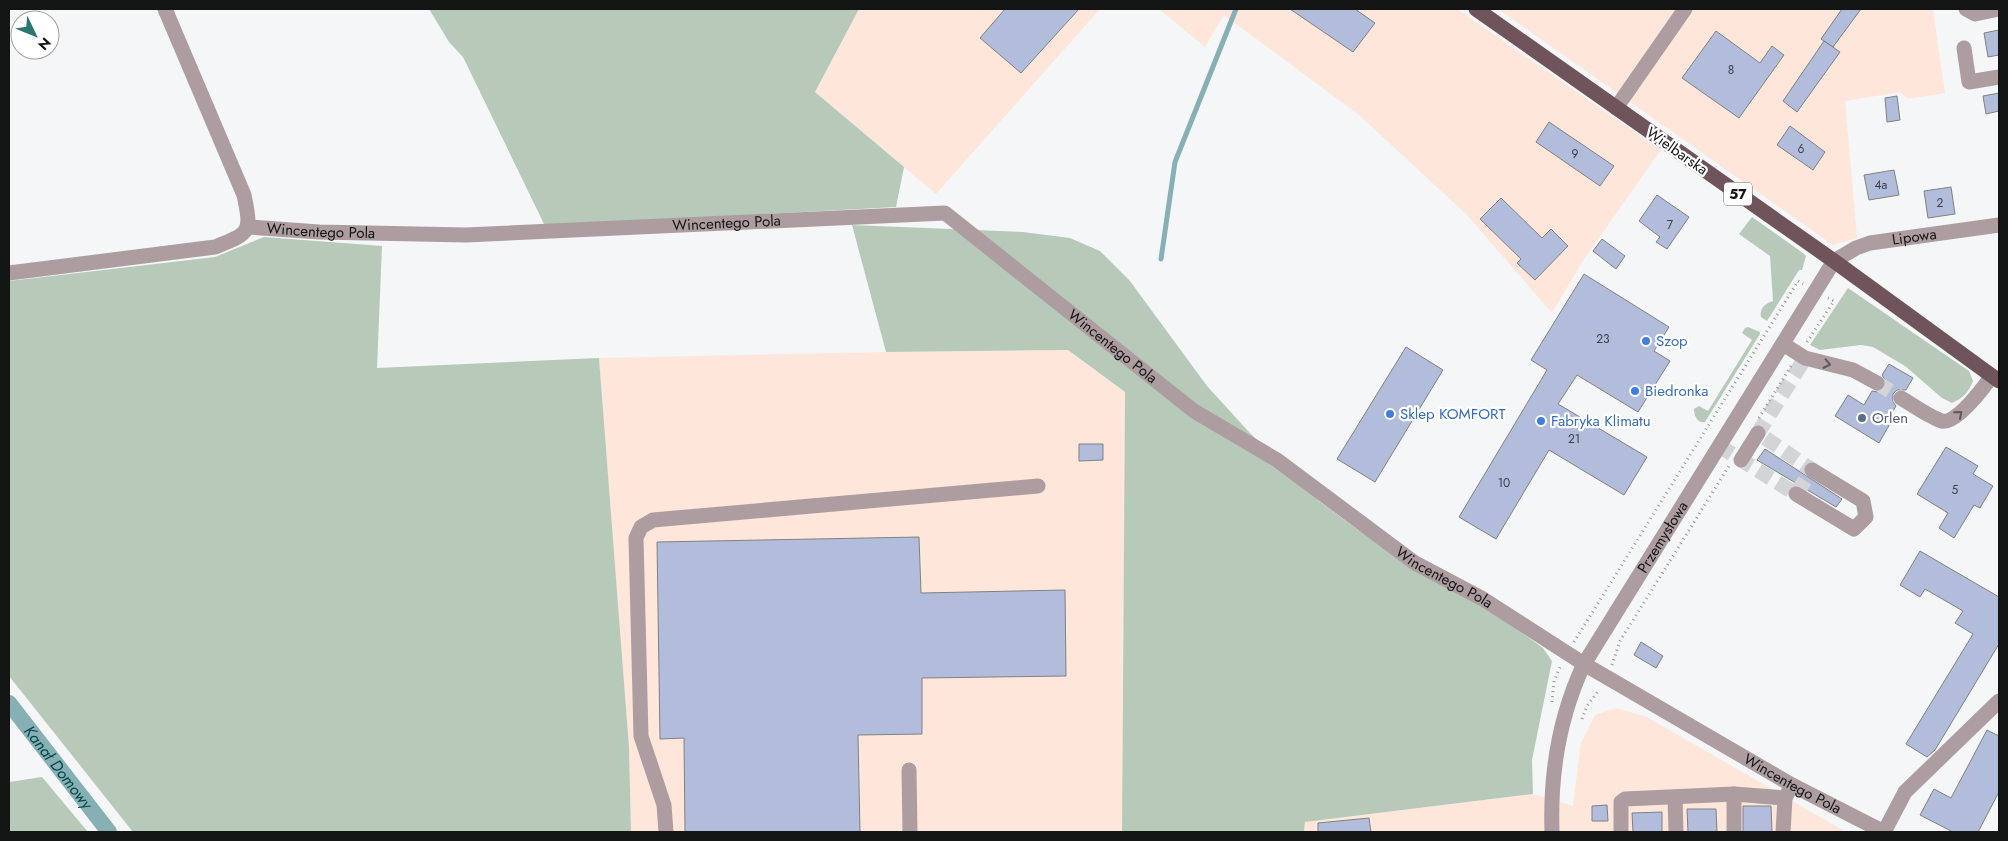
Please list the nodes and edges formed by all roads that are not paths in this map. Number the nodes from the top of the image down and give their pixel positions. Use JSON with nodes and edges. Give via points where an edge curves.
{"nodes":[{"id":1,"x":165,"y":9,"type":"edge"},
{"id":2,"x":1476,"y":9,"type":"edge"},
{"id":3,"x":1685,"y":9,"type":"edge"},
{"id":4,"x":1966,"y":9,"type":"edge"},
{"id":5,"x":1999,"y":9,"type":"edge"},
{"id":6,"x":1964,"y":48,"type":"dead end"},
{"id":7,"x":1999,"y":77,"type":"edge"},
{"id":8,"x":1616,"y":108,"type":"junction"},
{"id":9,"x":1999,"y":224,"type":"edge"},
{"id":10,"x":249,"y":227,"type":"junction"},
{"id":11,"x":1834,"y":262,"type":"junction"},
{"id":12,"x":9,"y":273,"type":"edge"},
{"id":13,"x":1783,"y":344,"type":"junction"},
{"id":14,"x":1996,"y":379,"type":"edge"},
{"id":15,"x":1877,"y":384,"type":"tunnel mouth"},
{"id":16,"x":1901,"y":398,"type":"tunnel mouth"},
{"id":17,"x":1757,"y":428,"type":"road end"},
{"id":18,"x":1736,"y":462,"type":"road end"},
{"id":19,"x":1812,"y":470,"type":"dead end"},
{"id":20,"x":1038,"y":486,"type":"dead end"},
{"id":21,"x":1796,"y":494,"type":"dead end"},
{"id":22,"x":1584,"y":664,"type":"junction"},
{"id":23,"x":1999,"y":702,"type":"edge"},
{"id":24,"x":910,"y":770,"type":"dead end"},
{"id":25,"x":1789,"y":792,"type":"junction"},
{"id":26,"x":1734,"y":794,"type":"junction"},
{"id":27,"x":1675,"y":797,"type":"junction"},
{"id":28,"x":666,"y":832,"type":"edge"},
{"id":29,"x":910,"y":832,"type":"edge"},
{"id":30,"x":1552,"y":832,"type":"edge"},
{"id":31,"x":1621,"y":832,"type":"edge"},
{"id":32,"x":1676,"y":832,"type":"edge"},
{"id":33,"x":1734,"y":832,"type":"edge"},
{"id":34,"x":1783,"y":832,"type":"edge"},
{"id":35,"x":1884,"y":832,"type":"edge"}],
"edges":[{"from":1,"to":10,"type":"street","via":[[244,195]]},
{"from":2,"to":8,"type":"main road","name":"Wielbarska","number":"57"},
{"from":3,"to":8,"type":"street"},
{"from":4,"to":5,"type":"street","via":[[1975,14]]},
{"from":6,"to":7,"type":"street","via":[[1969,82]]},
{"from":8,"to":11,"type":"main road","name":"Wielbarska","number":"57"},
{"from":9,"to":11,"type":"street","name":"Lipowa","via":[[1870,243]]},
{"from":10,"to":12,"type":"street","via":[[240,237],[215,247]]},
{"from":10,"to":22,"type":"street","name":"Wincentego Pola","via":[[466,235],[946,213],[1194,411],[1277,460],[1415,563],[1483,599]]},
{"from":11,"to":13,"type":"street","name":"Przemysłowa"},
{"from":11,"to":14,"type":"main road","name":"Wielbarska","number":"57"},
{"from":13,"to":15,"type":"street","one_way":true,"via":[[1814,361],[1853,370]]},
{"from":13,"to":22,"type":"street","name":"Przemysłowa"},
{"from":16,"to":14,"type":"street","one_way":true,"via":[[1943,422],[1951,420]]},
{"from":17,"to":18,"type":"street"},
{"from":19,"to":21,"type":"street","via":[[1864,501],[1866,517],[1854,529]]},
{"from":20,"to":28,"type":"street","via":[[653,520],[641,527],[636,538],[641,736],[664,805]]},
{"from":22,"to":25,"type":"street","name":"Wincentego Pola"},
{"from":22,"to":30,"type":"street","name":"Przemysłowa","via":[[1569,702],[1555,758]]},
{"from":23,"to":35,"type":"street","via":[[1905,792]]},
{"from":24,"to":29,"type":"street"},
{"from":25,"to":26,"type":"street"},
{"from":25,"to":34,"type":"street"},
{"from":25,"to":35,"type":"street","name":"Wincentego Pola"},
{"from":26,"to":27,"type":"street"},
{"from":26,"to":33,"type":"street"},
{"from":27,"to":31,"type":"street","via":[[1625,799],[1621,802]]},
{"from":27,"to":32,"type":"street"}]}
